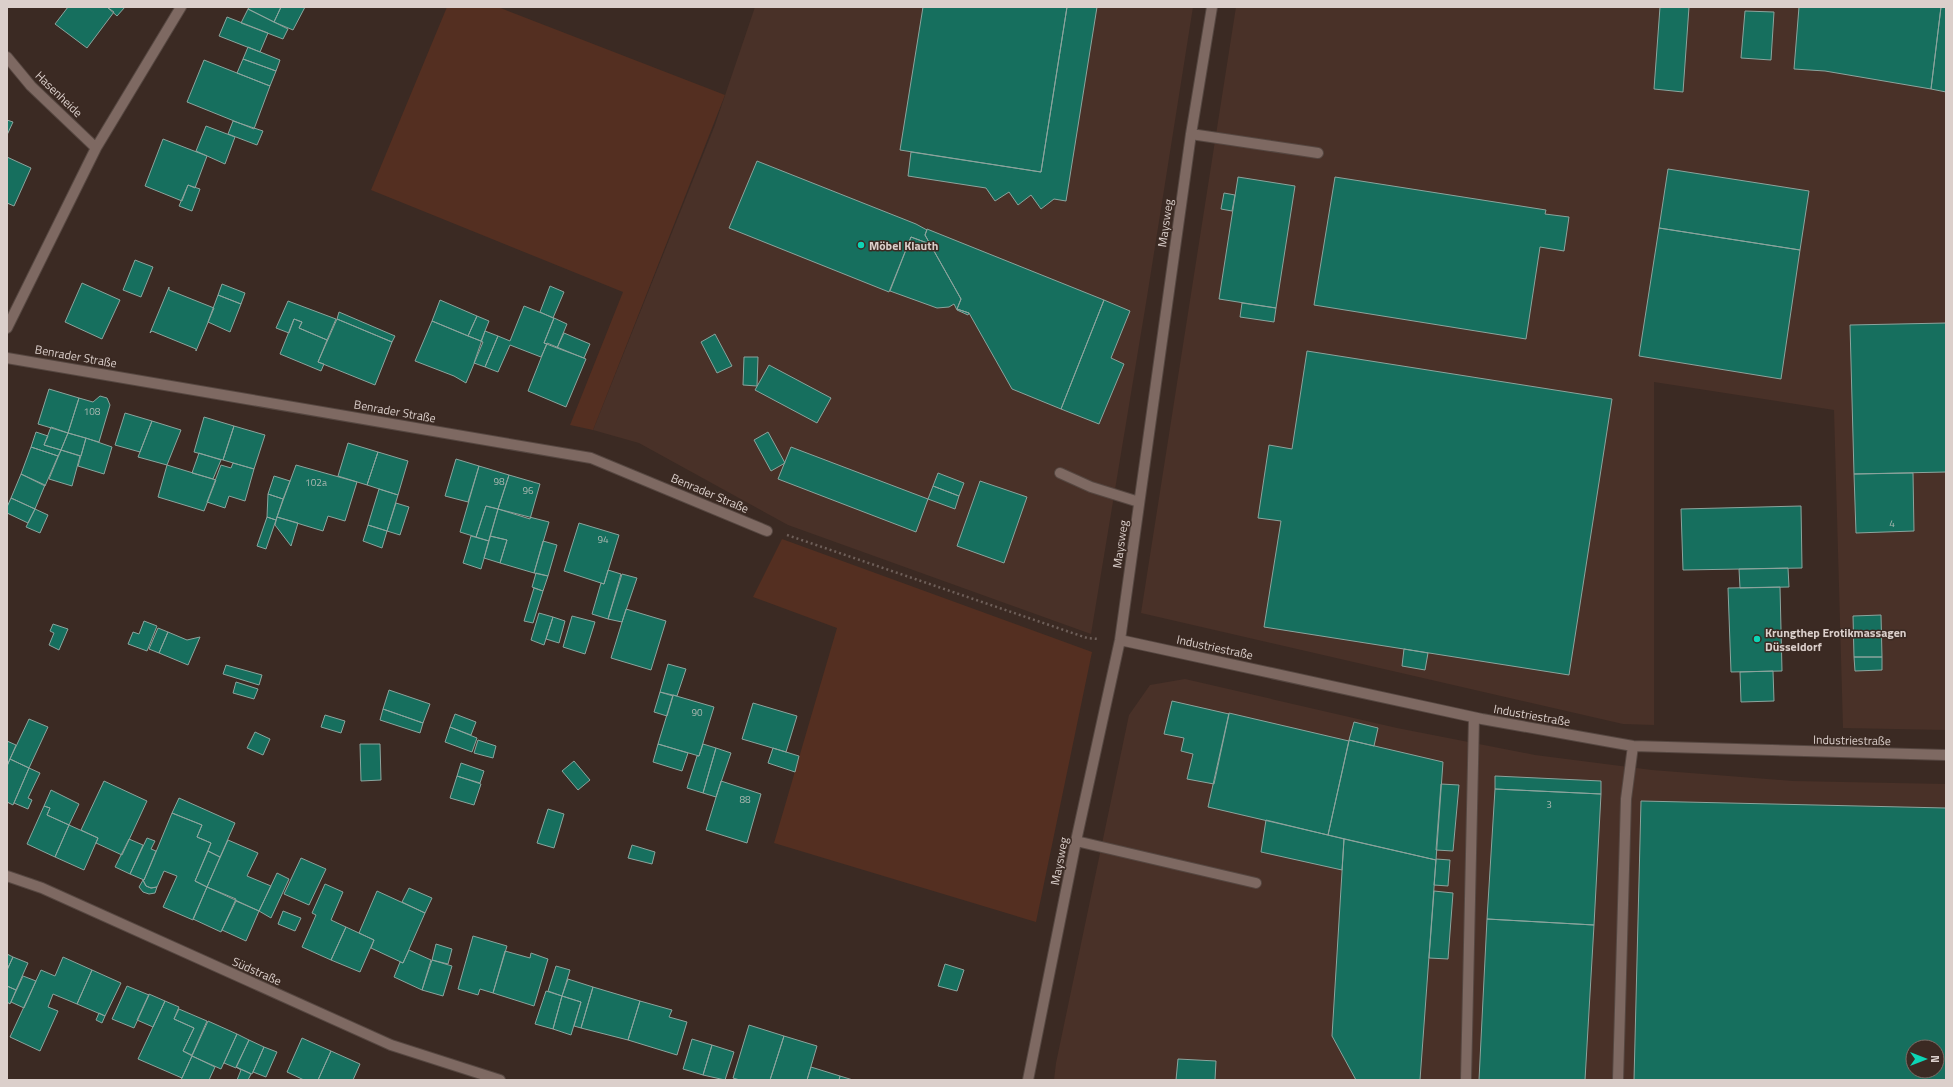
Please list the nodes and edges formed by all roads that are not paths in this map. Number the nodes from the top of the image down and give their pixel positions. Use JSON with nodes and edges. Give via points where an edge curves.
{"nodes":[{"id":1,"x":181,"y":7,"type":"edge"},
{"id":2,"x":1212,"y":7,"type":"edge"},
{"id":3,"x":7,"y":57,"type":"edge"},
{"id":4,"x":1191,"y":134,"type":"junction"},
{"id":5,"x":96,"y":148,"type":"junction"},
{"id":6,"x":1318,"y":153,"type":"dead end"},
{"id":7,"x":7,"y":328,"type":"edge"},
{"id":8,"x":7,"y":358,"type":"edge"},
{"id":9,"x":1060,"y":473,"type":"dead end"},
{"id":10,"x":1139,"y":502,"type":"junction"},
{"id":11,"x":767,"y":531,"type":"road end"},
{"id":12,"x":1120,"y":640,"type":"junction"},
{"id":13,"x":1474,"y":718,"type":"junction"},
{"id":14,"x":1633,"y":746,"type":"junction"},
{"id":15,"x":1946,"y":755,"type":"edge"},
{"id":16,"x":1076,"y":841,"type":"junction"},
{"id":17,"x":7,"y":876,"type":"edge"},
{"id":18,"x":1256,"y":883,"type":"dead end"},
{"id":19,"x":500,"y":1080,"type":"edge"},
{"id":20,"x":1028,"y":1080,"type":"edge"},
{"id":21,"x":1466,"y":1080,"type":"edge"},
{"id":22,"x":1618,"y":1080,"type":"edge"}],
"edges":[{"from":1,"to":5,"type":"street"},
{"from":2,"to":4,"type":"street","name":"Maysweg"},
{"from":3,"to":5,"type":"street","name":"Hasenheide","via":[[31,86]]},
{"from":4,"to":6,"type":"street"},
{"from":4,"to":10,"type":"street","name":"Maysweg"},
{"from":5,"to":7,"type":"street"},
{"from":8,"to":11,"type":"street","name":"Benrader Straße","via":[[591,458]]},
{"from":9,"to":10,"type":"street","via":[[1091,488]]},
{"from":10,"to":12,"type":"street","name":"Maysweg"},
{"from":12,"to":13,"type":"street","name":"Industriestraße"},
{"from":12,"to":16,"type":"street","name":"Maysweg"},
{"from":13,"to":14,"type":"street","name":"Industriestraße"},
{"from":13,"to":21,"type":"street"},
{"from":14,"to":15,"type":"street","name":"Industriestraße"},
{"from":14,"to":22,"type":"street","via":[[1626,799]]},
{"from":16,"to":18,"type":"street"},
{"from":16,"to":20,"type":"street","name":"Maysweg"},
{"from":17,"to":19,"type":"street","name":"Südstraße","via":[[42,888],[391,1045]]}]}
